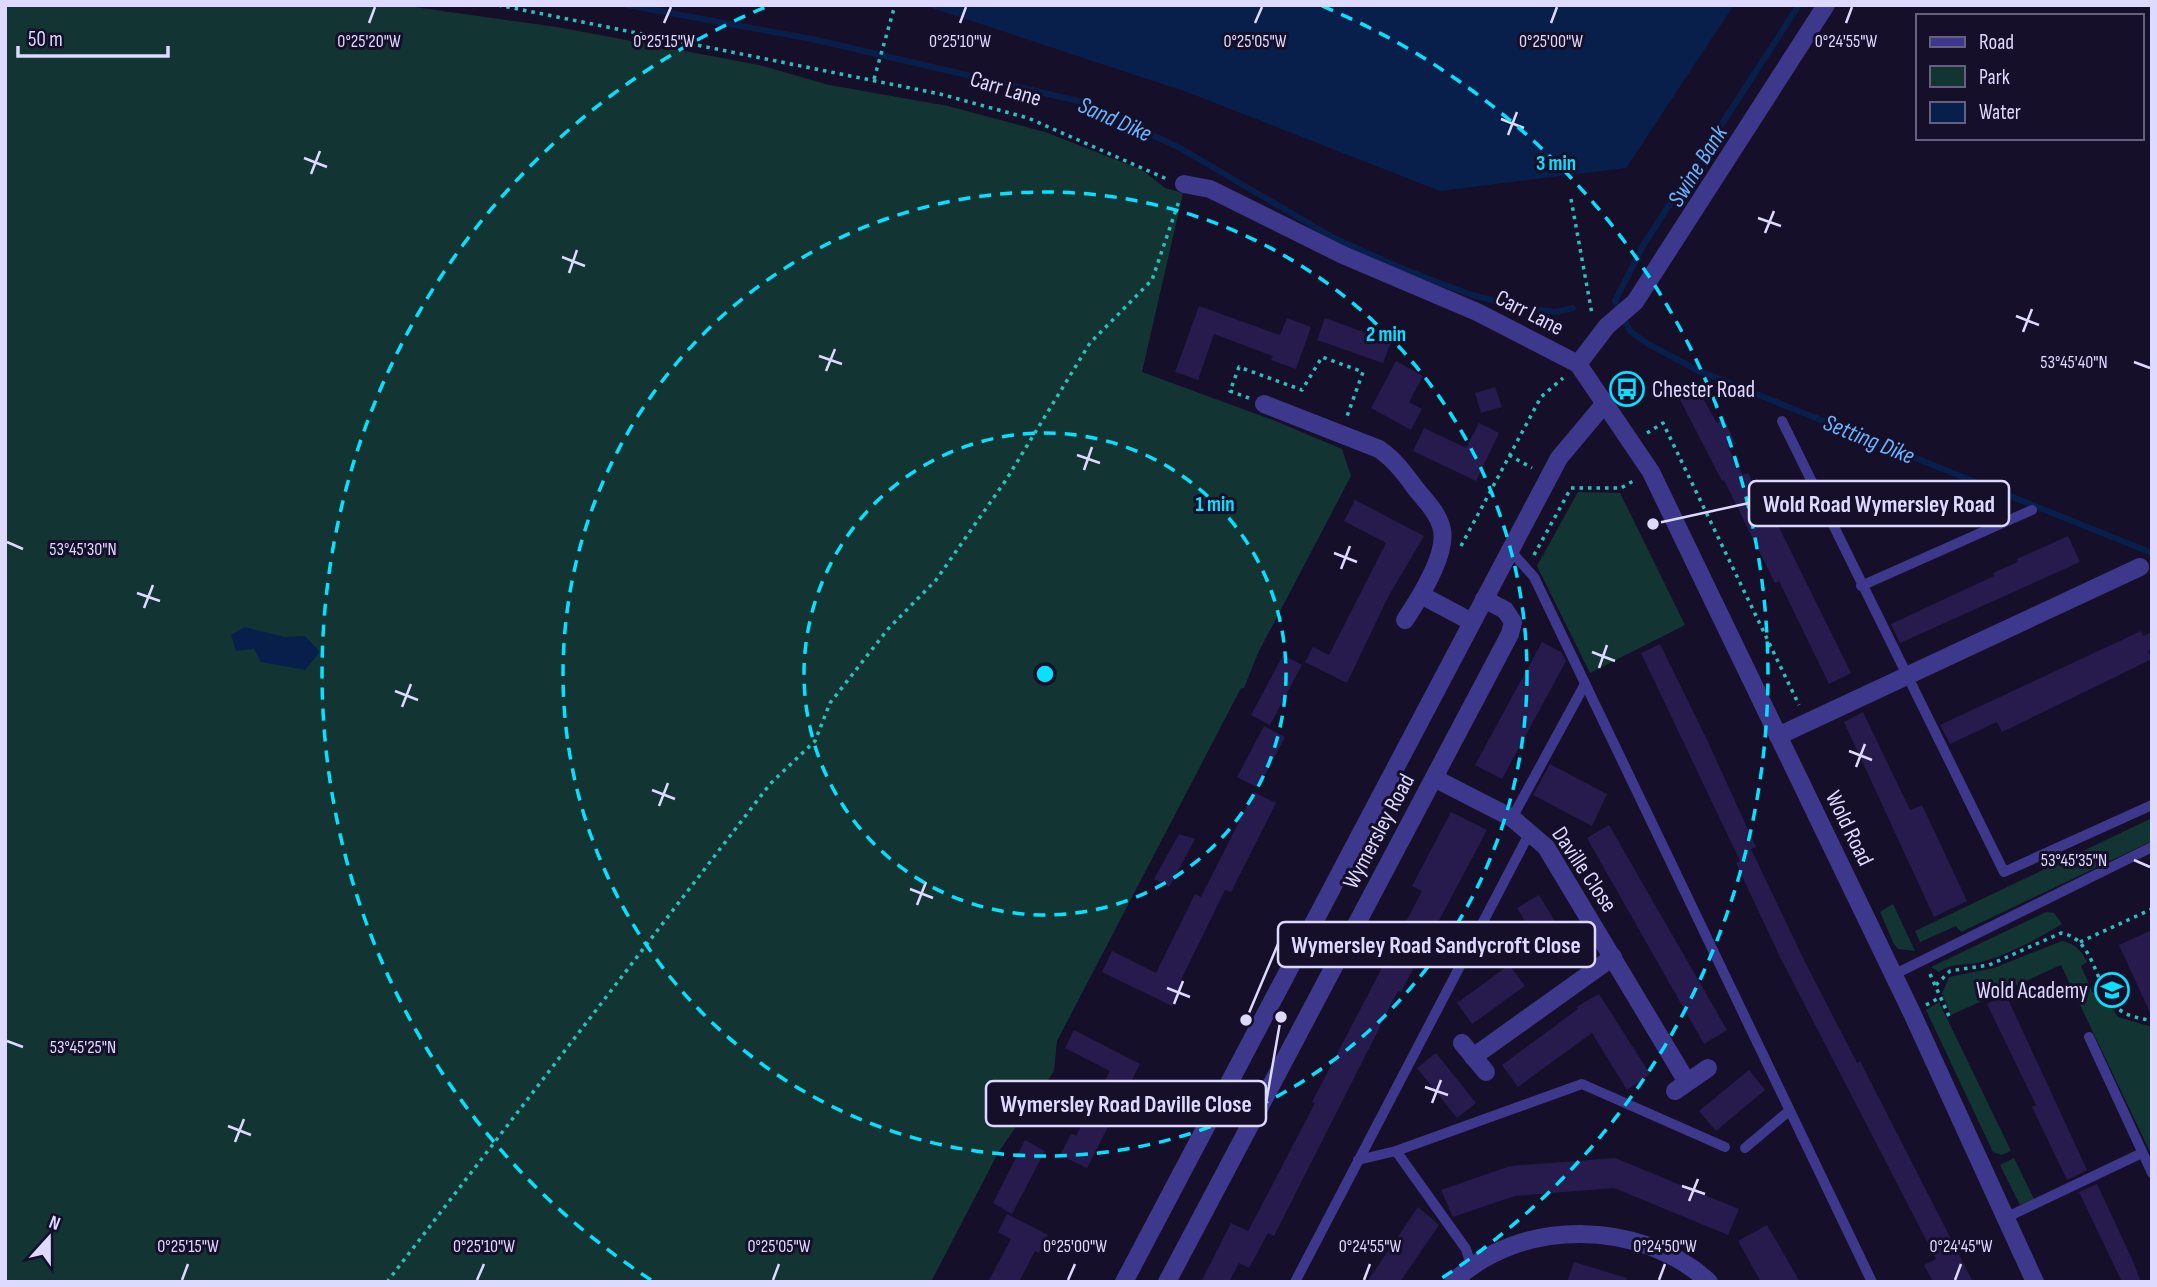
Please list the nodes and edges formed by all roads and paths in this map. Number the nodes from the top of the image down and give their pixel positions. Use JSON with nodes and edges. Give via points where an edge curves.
{"nodes":[{"id":1,"x":498,"y":5,"type":"edge"},
{"id":2,"x":895,"y":5,"type":"edge"},
{"id":3,"x":1826,"y":5,"type":"edge"},
{"id":4,"x":874,"y":79,"type":"junction"},
{"id":5,"x":1184,"y":184,"type":"junction"},
{"id":6,"x":1571,"y":199,"type":"dead end"},
{"id":7,"x":1597,"y":340,"type":"junction"},
{"id":8,"x":1578,"y":364,"type":"junction"},
{"id":9,"x":1293,"y":391,"type":"junction"},
{"id":10,"x":1606,"y":402,"type":"junction"},
{"id":11,"x":1264,"y":404,"type":"joint"},
{"id":12,"x":1284,"y":412,"type":"junction"},
{"id":13,"x":1782,"y":421,"type":"dead end"},
{"id":14,"x":1340,"y":434,"type":"junction"},
{"id":15,"x":1631,"y":442,"type":"junction"},
{"id":16,"x":1509,"y":455,"type":"junction"},
{"id":17,"x":1680,"y":459,"type":"junction"},
{"id":18,"x":1673,"y":463,"type":"dead end"},
{"id":19,"x":1537,"y":471,"type":"dead end"},
{"id":20,"x":1637,"y":480,"type":"dead end"},
{"id":21,"x":1559,"y":482,"type":"dead end"},
{"id":22,"x":1571,"y":488,"type":"junction"},
{"id":23,"x":2032,"y":510,"type":"dead end"},
{"id":24,"x":1510,"y":549,"type":"junction"},
{"id":25,"x":1457,"y":554,"type":"dead end"},
{"id":26,"x":2140,"y":567,"type":"dead end"},
{"id":27,"x":1527,"y":568,"type":"junction"},
{"id":28,"x":1861,"y":586,"type":"junction"},
{"id":29,"x":1421,"y":595,"type":"junction"},
{"id":30,"x":1484,"y":599,"type":"junction"},
{"id":31,"x":1405,"y":620,"type":"dead end"},
{"id":32,"x":1472,"y":622,"type":"junction"},
{"id":33,"x":1907,"y":677,"type":"junction"},
{"id":34,"x":1585,"y":684,"type":"junction"},
{"id":35,"x":1804,"y":724,"type":"junction"},
{"id":36,"x":1778,"y":736,"type":"junction"},
{"id":37,"x":1434,"y":778,"type":"junction"},
{"id":38,"x":2152,"y":805,"type":"edge"},
{"id":39,"x":1512,"y":818,"type":"junction"},
{"id":40,"x":1530,"y":832,"type":"junction"},
{"id":41,"x":2152,"y":847,"type":"edge"},
{"id":42,"x":2152,"y":909,"type":"edge"},
{"id":43,"x":2080,"y":942,"type":"junction"},
{"id":44,"x":1613,"y":957,"type":"junction"},
{"id":45,"x":1929,"y":973,"type":"dead end"},
{"id":46,"x":1893,"y":975,"type":"junction"},
{"id":47,"x":1936,"y":985,"type":"junction"},
{"id":48,"x":1940,"y":998,"type":"junction"},
{"id":49,"x":1925,"y":1005,"type":"dead end"},
{"id":50,"x":1949,"y":1016,"type":"dead end"},
{"id":51,"x":2152,"y":1021,"type":"edge"},
{"id":52,"x":2089,"y":1037,"type":"dead end"},
{"id":53,"x":1708,"y":1068,"type":"dead end"},
{"id":54,"x":1486,"y":1072,"type":"dead end"},
{"id":55,"x":1789,"y":1111,"type":"junction"},
{"id":56,"x":1725,"y":1147,"type":"dead end"},
{"id":57,"x":1745,"y":1148,"type":"dead end"},
{"id":58,"x":1396,"y":1152,"type":"junction"},
{"id":59,"x":2142,"y":1153,"type":"junction"},
{"id":60,"x":1359,"y":1160,"type":"junction"},
{"id":61,"x":2152,"y":1173,"type":"edge"},
{"id":62,"x":2005,"y":1218,"type":"junction"},
{"id":63,"x":1471,"y":1265,"type":"junction"},
{"id":64,"x":387,"y":1282,"type":"edge"},
{"id":65,"x":1124,"y":1282,"type":"edge"},
{"id":66,"x":1167,"y":1282,"type":"edge"},
{"id":67,"x":1295,"y":1282,"type":"edge"},
{"id":68,"x":1453,"y":1282,"type":"edge"},
{"id":69,"x":1709,"y":1282,"type":"edge"},
{"id":70,"x":1871,"y":1282,"type":"edge"},
{"id":71,"x":2035,"y":1282,"type":"edge"}],
"edges":[{"from":1,"to":4,"type":"path","name":"Carr Lane"},
{"from":2,"to":4,"type":"path"},
{"from":3,"to":7,"type":"street","via":[[1635,302]]},
{"from":4,"to":5,"type":"path","name":"Carr Lane","via":[[1028,118]]},
{"from":5,"to":8,"type":"street","name":"Carr Lane","via":[[1210,189],[1343,255],[1477,312]]},
{"from":5,"to":64,"type":"path","via":[[1152,280],[1090,343],[1006,480],[936,580],[871,650],[830,703],[815,741],[770,784]]},
{"from":6,"to":7,"type":"path"},
{"from":7,"to":8,"type":"street"},
{"from":8,"to":10,"type":"street","name":"Carr Lane"},
{"from":8,"to":16,"type":"path","via":[[1541,397]]},
{"from":9,"to":11,"type":"path","via":[[1239,367],[1230,391]]},
{"from":9,"to":12,"type":"street"},
{"from":9,"to":14,"type":"path","via":[[1302,390],[1322,357],[1363,372]]},
{"from":10,"to":15,"type":"street","name":"Wold Road"},
{"from":10,"to":24,"type":"street","name":"Wymersley Road","via":[[1559,458]]},
{"from":11,"to":12,"type":"street"},
{"from":12,"to":14,"type":"street"},
{"from":13,"to":28,"type":"lane"},
{"from":14,"to":29,"type":"street","via":[[1394,460],[1435,514],[1443,531],[1441,550]]},
{"from":15,"to":17,"type":"path","via":[[1663,424]]},
{"from":15,"to":36,"type":"street","name":"Wold Road","via":[[1651,472]]},
{"from":16,"to":19,"type":"path"},
{"from":16,"to":25,"type":"path"},
{"from":17,"to":18,"type":"path"},
{"from":17,"to":35,"type":"path","via":[[1796,698]]},
{"from":20,"to":22,"type":"path","via":[[1620,488]]},
{"from":21,"to":22,"type":"path"},
{"from":22,"to":27,"type":"path"},
{"from":23,"to":28,"type":"lane"},
{"from":24,"to":27,"type":"lane"},
{"from":24,"to":30,"type":"street","name":"Wymersley Road"},
{"from":26,"to":33,"type":"street"},
{"from":27,"to":34,"type":"lane"},
{"from":28,"to":33,"type":"lane"},
{"from":29,"to":31,"type":"street"},
{"from":29,"to":32,"type":"street"},
{"from":30,"to":32,"type":"street","name":"Wymersley Road"},
{"from":30,"to":37,"type":"street","name":"Wymersley Road","via":[[1505,610],[1513,622],[1510,634]]},
{"from":32,"to":65,"type":"street","name":"Wymersley Road"},
{"from":33,"to":35,"type":"street"},
{"from":33,"to":38,"type":"lane","via":[[2004,872]]},
{"from":34,"to":39,"type":"lane"},
{"from":34,"to":55,"type":"lane"},
{"from":35,"to":36,"type":"street"},
{"from":36,"to":46,"type":"street","name":"Wold Road"},
{"from":37,"to":39,"type":"street","name":"Daville Close"},
{"from":37,"to":66,"type":"street","name":"Wymersley Road"},
{"from":39,"to":40,"type":"street","name":"Daville Close"},
{"from":40,"to":44,"type":"street","name":"Daville Close","via":[[1546,847]]},
{"from":40,"to":60,"type":"lane"},
{"from":41,"to":46,"type":"lane"},
{"from":42,"to":43,"type":"path"},
{"from":43,"to":47,"type":"path","via":[[2062,933],[1989,965],[1950,971]]},
{"from":43,"to":51,"type":"path","via":[[2108,999],[2121,1011]]},
{"from":44,"to":53,"type":"street","name":"Daville Close","via":[[1681,1086]]},
{"from":44,"to":54,"type":"street","via":[[1468,1050]]},
{"from":45,"to":47,"type":"path"},
{"from":46,"to":62,"type":"street","name":"Wold Road"},
{"from":47,"to":48,"type":"path"},
{"from":48,"to":49,"type":"path"},
{"from":48,"to":50,"type":"path"},
{"from":52,"to":59,"type":"lane"},
{"from":55,"to":57,"type":"lane"},
{"from":55,"to":70,"type":"lane"},
{"from":56,"to":58,"type":"lane","via":[[1581,1084]]},
{"from":58,"to":60,"type":"lane"},
{"from":58,"to":63,"type":"lane","via":[[1466,1249]]},
{"from":59,"to":61,"type":"lane"},
{"from":59,"to":62,"type":"lane"},
{"from":60,"to":67,"type":"lane"},
{"from":62,"to":71,"type":"street","name":"Wold Road"},
{"from":63,"to":68,"type":"street"},
{"from":63,"to":69,"type":"street","via":[[1518,1241],[1595,1234],[1632,1239],[1669,1255]]}]}
